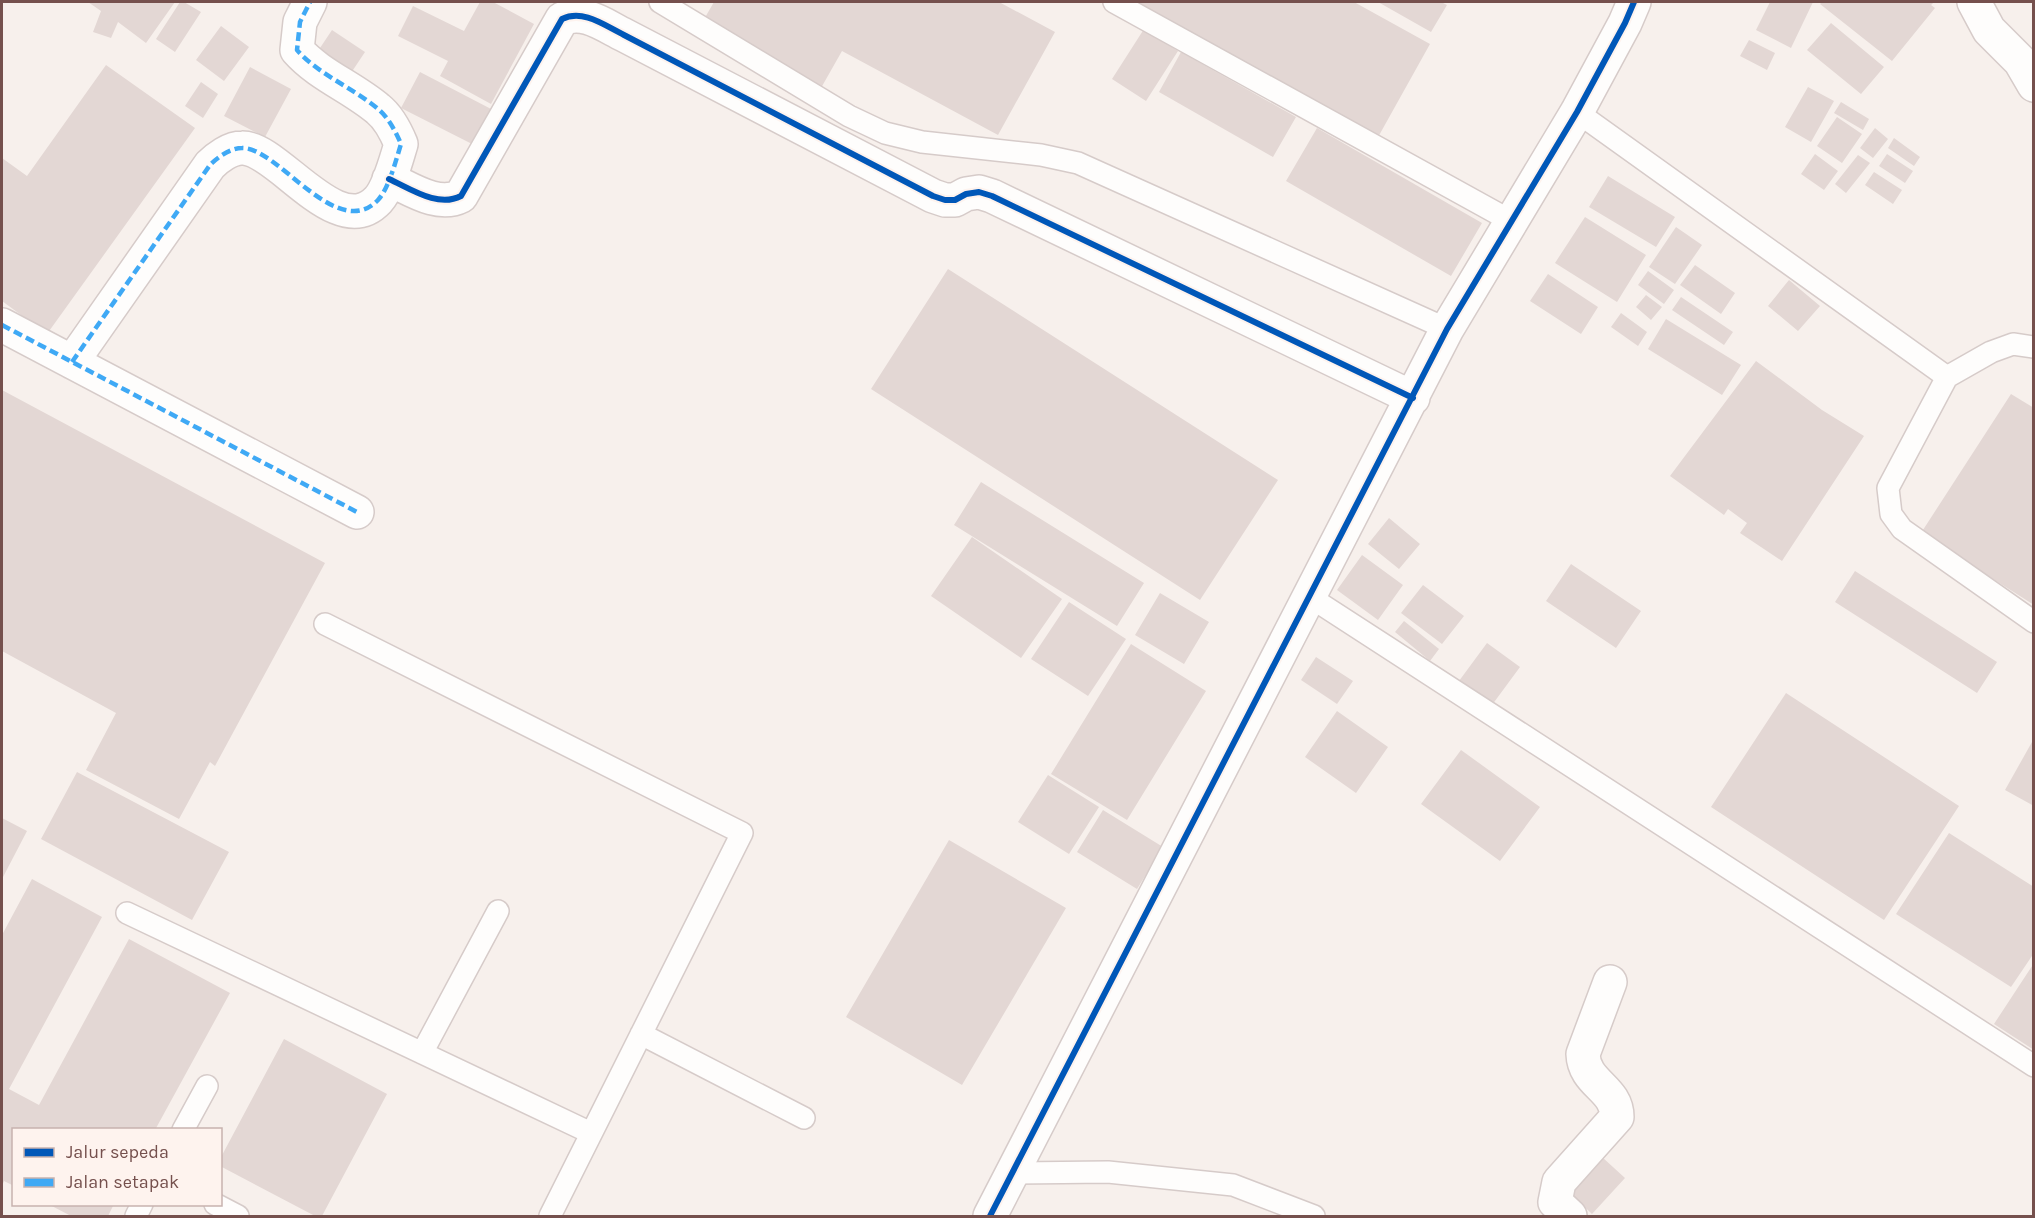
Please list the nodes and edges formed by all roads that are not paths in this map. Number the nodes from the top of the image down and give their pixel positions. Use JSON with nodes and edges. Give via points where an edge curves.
{"nodes":[{"id":1,"x":310,"y":2,"type":"edge"},
{"id":2,"x":660,"y":2,"type":"edge"},
{"id":3,"x":1114,"y":2,"type":"edge"},
{"id":4,"x":1634,"y":2,"type":"edge"},
{"id":5,"x":1974,"y":2,"type":"edge"},
{"id":6,"x":2029,"y":66,"type":"edge"},
{"id":7,"x":1577,"y":112,"type":"junction"},
{"id":8,"x":389,"y":179,"type":"junction"},
{"id":9,"x":1511,"y":221,"type":"junction"},
{"id":10,"x":2,"y":325,"type":"edge"},
{"id":11,"x":1448,"y":329,"type":"junction"},
{"id":12,"x":2034,"y":347,"type":"edge"},
{"id":13,"x":72,"y":362,"type":"junction"},
{"id":14,"x":1947,"y":377,"type":"junction"},
{"id":15,"x":1413,"y":398,"type":"junction"},
{"id":16,"x":357,"y":512,"type":"dead end"},
{"id":17,"x":1310,"y":597,"type":"junction"},
{"id":18,"x":2034,"y":622,"type":"edge"},
{"id":19,"x":325,"y":624,"type":"dead end"},
{"id":20,"x":498,"y":911,"type":"dead end"},
{"id":21,"x":127,"y":913,"type":"dead end"},
{"id":22,"x":1610,"y":982,"type":"dead end"},
{"id":23,"x":641,"y":1034,"type":"junction"},
{"id":24,"x":422,"y":1053,"type":"junction"},
{"id":25,"x":2034,"y":1066,"type":"edge"},
{"id":26,"x":207,"y":1086,"type":"dead end"},
{"id":27,"x":804,"y":1118,"type":"dead end"},
{"id":28,"x":184,"y":1128,"type":"edge"},
{"id":29,"x":591,"y":1133,"type":"junction"},
{"id":30,"x":1012,"y":1173,"type":"junction"},
{"id":31,"x":219,"y":1206,"type":"edge"},
{"id":32,"x":238,"y":1216,"type":"edge"},
{"id":33,"x":550,"y":1216,"type":"edge"},
{"id":34,"x":990,"y":1216,"type":"edge"},
{"id":35,"x":1314,"y":1216,"type":"edge"},
{"id":36,"x":1570,"y":1216,"type":"edge"}],
"edges":[{"from":1,"to":8,"type":"street","via":[[300,22],[297,50],[314,67],[379,109],[401,144]]},
{"from":2,"to":11,"type":"lane","via":[[849,116],[885,133],[1078,163]]},
{"from":3,"to":9,"type":"lane"},
{"from":4,"to":7,"type":"street"},
{"from":5,"to":6,"type":"street","via":[[1989,30]]},
{"from":7,"to":9,"type":"street"},
{"from":7,"to":14,"type":"lane"},
{"from":8,"to":13,"type":"street","via":[[378,200],[363,210],[345,211],[257,152],[241,148],[219,157]]},
{"from":8,"to":15,"type":"street","via":[[437,200],[452,201],[461,196],[562,19],[573,14],[615,31],[933,196],[955,200],[979,192],[992,196]]},
{"from":9,"to":11,"type":"street"},
{"from":10,"to":13,"type":"street"},
{"from":11,"to":15,"type":"street"},
{"from":12,"to":14,"type":"lane","via":[[2013,344]]},
{"from":13,"to":16,"type":"street"},
{"from":14,"to":18,"type":"lane","via":[[1888,488],[1891,514],[1902,529]]},
{"from":15,"to":17,"type":"street"},
{"from":17,"to":25,"type":"lane"},
{"from":17,"to":30,"type":"street"},
{"from":19,"to":23,"type":"lane","via":[[742,833]]},
{"from":20,"to":24,"type":"lane"},
{"from":21,"to":24,"type":"lane"},
{"from":22,"to":36,"type":"street","via":[[1583,1054],[1587,1072],[1613,1099],[1617,1117],[1559,1182],[1555,1202]]},
{"from":23,"to":27,"type":"lane"},
{"from":23,"to":29,"type":"lane"},
{"from":24,"to":29,"type":"lane"},
{"from":26,"to":28,"type":"lane"},
{"from":29,"to":33,"type":"lane"},
{"from":30,"to":34,"type":"street"},
{"from":30,"to":35,"type":"lane","via":[[1108,1172],[1233,1185]]},
{"from":31,"to":32,"type":"lane"}]}
